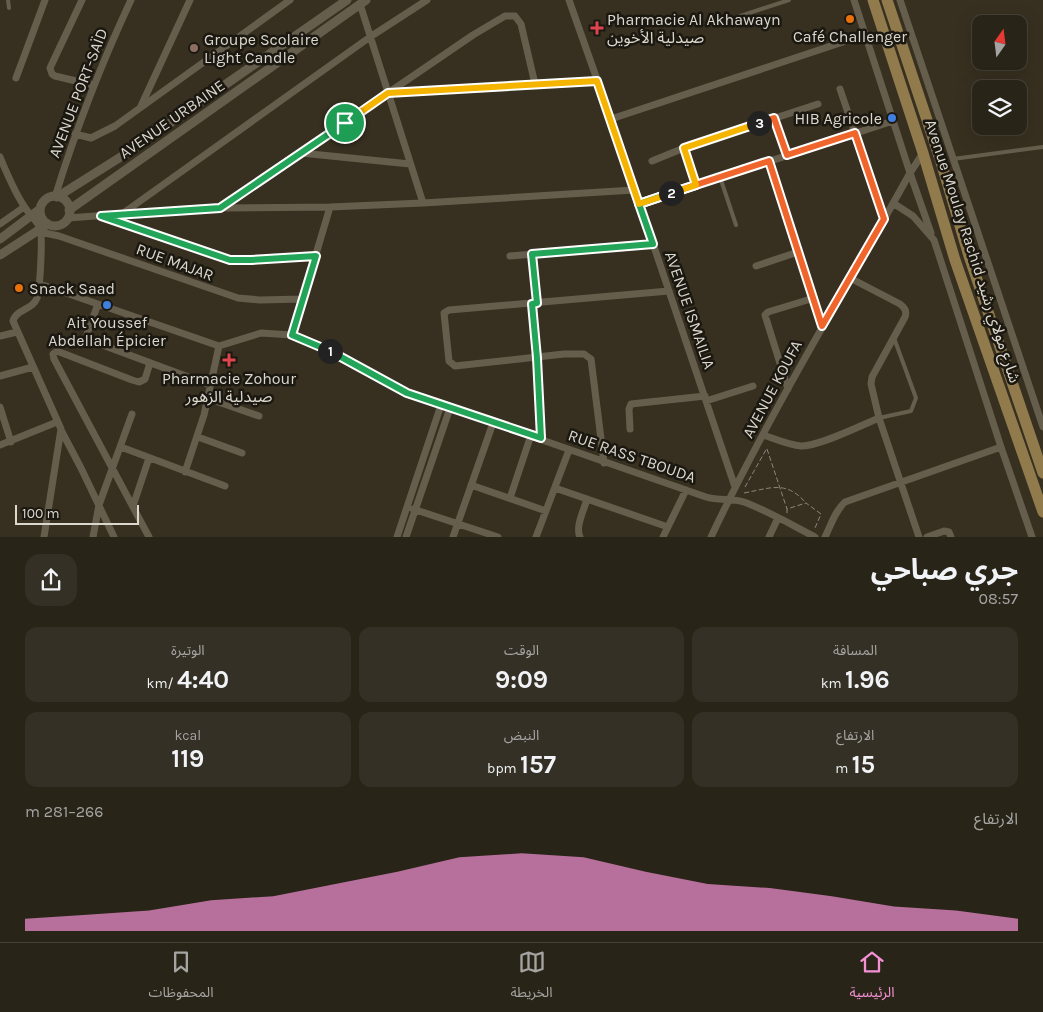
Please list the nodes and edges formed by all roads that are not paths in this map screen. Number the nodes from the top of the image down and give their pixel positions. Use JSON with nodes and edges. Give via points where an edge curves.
{"nodes":[{"id":1,"x":8,"y":0,"type":"edge"},
{"id":2,"x":45,"y":0,"type":"edge"},
{"id":3,"x":82,"y":0,"type":"edge"},
{"id":4,"x":131,"y":0,"type":"edge"},
{"id":5,"x":190,"y":0,"type":"edge"},
{"id":6,"x":290,"y":0,"type":"edge"},
{"id":7,"x":347,"y":0,"type":"edge"},
{"id":8,"x":427,"y":0,"type":"edge"},
{"id":9,"x":568,"y":0,"type":"edge"},
{"id":10,"x":790,"y":0,"type":"edge"},
{"id":11,"x":854,"y":0,"type":"edge"},
{"id":12,"x":872,"y":0,"type":"edge"},
{"id":13,"x":887,"y":0,"type":"edge"},
{"id":14,"x":900,"y":0,"type":"edge"},
{"id":15,"x":363,"y":2,"type":"edge"},
{"id":16,"x":9,"y":8,"type":"dead end"},
{"id":17,"x":719,"y":23,"type":"dead end"},
{"id":18,"x":864,"y":35,"type":"junction"},
{"id":19,"x":370,"y":37,"type":"junction"},
{"id":20,"x":16,"y":78,"type":"dead end"},
{"id":21,"x":597,"y":81,"type":"junction"},
{"id":22,"x":535,"y":84,"type":"junction"},
{"id":23,"x":93,"y":85,"type":"junction"},
{"id":24,"x":840,"y":89,"type":"dead end"},
{"id":25,"x":388,"y":93,"type":"junction"},
{"id":26,"x":818,"y":104,"type":"dead end"},
{"id":27,"x":141,"y":107,"type":"junction"},
{"id":28,"x":774,"y":118,"type":"junction"},
{"id":29,"x":611,"y":119,"type":"junction"},
{"id":30,"x":893,"y":121,"type":"junction"},
{"id":31,"x":855,"y":133,"type":"junction"},
{"id":32,"x":75,"y":134,"type":"junction"},
{"id":33,"x":1043,"y":147,"type":"edge"},
{"id":34,"x":684,"y":148,"type":"junction"},
{"id":35,"x":301,"y":153,"type":"junction"},
{"id":36,"x":923,"y":153,"type":"junction"},
{"id":37,"x":787,"y":155,"type":"junction"},
{"id":38,"x":0,"y":158,"type":"edge"},
{"id":39,"x":953,"y":158,"type":"junction"},
{"id":40,"x":652,"y":161,"type":"dead end"},
{"id":41,"x":769,"y":161,"type":"junction"},
{"id":42,"x":410,"y":164,"type":"junction"},
{"id":43,"x":910,"y":173,"type":"junction"},
{"id":44,"x":720,"y":177,"type":"junction"},
{"id":45,"x":696,"y":185,"type":"junction"},
{"id":46,"x":634,"y":190,"type":"junction"},
{"id":47,"x":56,"y":197,"type":"junction"},
{"id":48,"x":423,"y":203,"type":"junction"},
{"id":49,"x":893,"y":203,"type":"junction"},
{"id":50,"x":639,"y":204,"type":"junction"},
{"id":51,"x":24,"y":207,"type":"junction"},
{"id":52,"x":330,"y":207,"type":"junction"},
{"id":53,"x":220,"y":208,"type":"junction"},
{"id":54,"x":40,"y":209,"type":"junction"},
{"id":55,"x":69,"y":214,"type":"junction"},
{"id":56,"x":122,"y":214,"type":"junction"},
{"id":57,"x":101,"y":216,"type":"junction"},
{"id":58,"x":31,"y":217,"type":"junction"},
{"id":59,"x":884,"y":219,"type":"junction"},
{"id":60,"x":0,"y":224,"type":"edge"},
{"id":61,"x":736,"y":225,"type":"dead end"},
{"id":62,"x":43,"y":228,"type":"junction"},
{"id":63,"x":0,"y":239,"type":"edge"},
{"id":64,"x":934,"y":240,"type":"junction"},
{"id":65,"x":653,"y":244,"type":"junction"},
{"id":66,"x":798,"y":252,"type":"junction"},
{"id":67,"x":532,"y":254,"type":"junction"},
{"id":68,"x":0,"y":255,"type":"edge"},
{"id":69,"x":316,"y":256,"type":"junction"},
{"id":70,"x":510,"y":256,"type":"dead end"},
{"id":71,"x":756,"y":266,"type":"dead end"},
{"id":72,"x":850,"y":278,"type":"junction"},
{"id":73,"x":40,"y":284,"type":"junction"},
{"id":74,"x":669,"y":291,"type":"junction"},
{"id":75,"x":814,"y":298,"type":"junction"},
{"id":76,"x":303,"y":299,"type":"junction"},
{"id":77,"x":98,"y":304,"type":"junction"},
{"id":78,"x":534,"y":304,"type":"junction"},
{"id":79,"x":822,"y":326,"type":"junction"},
{"id":80,"x":17,"y":332,"type":"junction"},
{"id":81,"x":292,"y":335,"type":"junction"},
{"id":82,"x":0,"y":336,"type":"edge"},
{"id":83,"x":894,"y":338,"type":"junction"},
{"id":84,"x":219,"y":346,"type":"junction"},
{"id":85,"x":537,"y":358,"type":"junction"},
{"id":86,"x":150,"y":363,"type":"junction"},
{"id":87,"x":33,"y":367,"type":"junction"},
{"id":88,"x":0,"y":376,"type":"edge"},
{"id":89,"x":210,"y":385,"type":"junction"},
{"id":90,"x":753,"y":386,"type":"dead end"},
{"id":91,"x":788,"y":389,"type":"junction"},
{"id":92,"x":207,"y":398,"type":"junction"},
{"id":93,"x":705,"y":398,"type":"junction"},
{"id":94,"x":441,"y":405,"type":"junction"},
{"id":95,"x":0,"y":408,"type":"edge"},
{"id":96,"x":450,"y":408,"type":"junction"},
{"id":97,"x":132,"y":414,"type":"dead end"},
{"id":98,"x":259,"y":416,"type":"dead end"},
{"id":99,"x":2,"y":418,"type":"edge"},
{"id":100,"x":880,"y":418,"type":"junction"},
{"id":101,"x":57,"y":422,"type":"junction"},
{"id":102,"x":493,"y":423,"type":"junction"},
{"id":103,"x":1043,"y":426,"type":"edge"},
{"id":104,"x":61,"y":429,"type":"junction"},
{"id":105,"x":630,"y":429,"type":"dead end"},
{"id":106,"x":531,"y":435,"type":"junction"},
{"id":107,"x":763,"y":435,"type":"junction"},
{"id":108,"x":198,"y":437,"type":"junction"},
{"id":109,"x":541,"y":438,"type":"junction"},
{"id":110,"x":11,"y":442,"type":"junction"},
{"id":111,"x":0,"y":445,"type":"edge"},
{"id":112,"x":1000,"y":446,"type":"junction"},
{"id":113,"x":121,"y":447,"type":"junction"},
{"id":114,"x":569,"y":450,"type":"junction"},
{"id":115,"x":242,"y":453,"type":"dead end"},
{"id":116,"x":149,"y":458,"type":"junction"},
{"id":117,"x":604,"y":463,"type":"junction"},
{"id":118,"x":111,"y":468,"type":"junction"},
{"id":119,"x":186,"y":472,"type":"junction"},
{"id":120,"x":1043,"y":473,"type":"edge"},
{"id":121,"x":900,"y":482,"type":"junction"},
{"id":122,"x":471,"y":484,"type":"junction"},
{"id":123,"x":225,"y":486,"type":"dead end"},
{"id":124,"x":735,"y":487,"type":"junction"},
{"id":125,"x":555,"y":488,"type":"junction"},
{"id":126,"x":686,"y":490,"type":"junction"},
{"id":127,"x":510,"y":498,"type":"junction"},
{"id":128,"x":587,"y":500,"type":"junction"},
{"id":129,"x":733,"y":500,"type":"junction"},
{"id":130,"x":99,"y":505,"type":"junction"},
{"id":131,"x":133,"y":506,"type":"junction"},
{"id":132,"x":407,"y":507,"type":"junction"},
{"id":133,"x":415,"y":510,"type":"junction"},
{"id":134,"x":546,"y":512,"type":"junction"},
{"id":135,"x":1043,"y":512,"type":"edge"},
{"id":136,"x":778,"y":518,"type":"junction"},
{"id":137,"x":457,"y":524,"type":"junction"},
{"id":138,"x":668,"y":527,"type":"junction"},
{"id":139,"x":814,"y":533,"type":"edge"},
{"id":140,"x":44,"y":537,"type":"edge"},
{"id":141,"x":93,"y":537,"type":"edge"},
{"id":142,"x":114,"y":537,"type":"edge"},
{"id":143,"x":149,"y":537,"type":"edge"},
{"id":144,"x":397,"y":537,"type":"edge"},
{"id":145,"x":406,"y":537,"type":"edge"},
{"id":146,"x":453,"y":537,"type":"edge"},
{"id":147,"x":498,"y":537,"type":"edge"},
{"id":148,"x":536,"y":537,"type":"edge"},
{"id":149,"x":580,"y":537,"type":"edge"},
{"id":150,"x":663,"y":537,"type":"edge"},
{"id":151,"x":711,"y":537,"type":"edge"},
{"id":152,"x":769,"y":537,"type":"edge"},
{"id":153,"x":825,"y":537,"type":"edge"},
{"id":154,"x":919,"y":537,"type":"edge"},
{"id":155,"x":927,"y":537,"type":"edge"},
{"id":156,"x":951,"y":537,"type":"edge"},
{"id":157,"x":1032,"y":537,"type":"edge"}],
"edges":[{"from":1,"to":16,"type":"lane"},
{"from":2,"to":20,"type":"street"},
{"from":3,"to":23,"type":"street","via":[[50,68],[55,76]]},
{"from":4,"to":23,"type":"street","name":"AVENUE PORT-SAÏD"},
{"from":5,"to":27,"type":"street"},
{"from":6,"to":27,"type":"street"},
{"from":7,"to":47,"type":"street","name":"AVENUE URBAINE","via":[[127,153]]},
{"from":8,"to":19,"type":"street"},
{"from":9,"to":21,"type":"street","name":"AVENUE ISMAILIA"},
{"from":10,"to":17,"type":"lane"},
{"from":11,"to":18,"type":"street"},
{"from":12,"to":36,"type":"main road","name":"Avenue Moulay Rachid شارع مولاي رشيد"},
{"from":13,"to":120,"type":"main road","name":"Avenue Moulay Rachid شارع مولاي رشيد"},
{"from":14,"to":39,"type":"street"},
{"from":15,"to":19,"type":"street"},
{"from":15,"to":55,"type":"street","name":"AVENUE URBAINE"},
{"from":18,"to":29,"type":"street"},
{"from":18,"to":30,"type":"street"},
{"from":19,"to":25,"type":"street"},
{"from":19,"to":56,"type":"street"},
{"from":21,"to":22,"type":"street"},
{"from":21,"to":29,"type":"street","name":"AVENUE ISMAILIA"},
{"from":22,"to":25,"type":"street"},
{"from":22,"to":25,"type":"street","via":[[521,24],[510,15],[472,35]]},
{"from":23,"to":32,"type":"street","name":"AVENUE PORT-SAÏD"},
{"from":24,"to":31,"type":"street"},
{"from":25,"to":35,"type":"street"},
{"from":25,"to":42,"type":"street"},
{"from":26,"to":28,"type":"street"},
{"from":27,"to":32,"type":"street","via":[[97,136],[86,138]]},
{"from":28,"to":34,"type":"street"},
{"from":28,"to":37,"type":"street"},
{"from":29,"to":46,"type":"street","name":"AVENUE ISMAILIA"},
{"from":30,"to":31,"type":"street"},
{"from":30,"to":43,"type":"street"},
{"from":31,"to":37,"type":"street"},
{"from":31,"to":59,"type":"street"},
{"from":32,"to":47,"type":"street","name":"AVENUE PORT-SAÏD"},
{"from":33,"to":39,"type":"lane"},
{"from":34,"to":40,"type":"street"},
{"from":34,"to":45,"type":"street"},
{"from":35,"to":42,"type":"street"},
{"from":35,"to":53,"type":"street"},
{"from":36,"to":43,"type":"street","name":"AVENUE KOUFA"},
{"from":36,"to":135,"type":"main road","name":"Avenue Moulay Rachid شارع مولاي رشيد","via":[[955,260]]},
{"from":37,"to":41,"type":"street"},
{"from":38,"to":51,"type":"street"},
{"from":39,"to":103,"type":"street"},
{"from":41,"to":44,"type":"street"},
{"from":41,"to":66,"type":"street"},
{"from":42,"to":48,"type":"street"},
{"from":43,"to":49,"type":"street","name":"AVENUE KOUFA"},
{"from":43,"to":64,"type":"street"},
{"from":44,"to":45,"type":"street"},
{"from":44,"to":61,"type":"lane"},
{"from":45,"to":50,"type":"street"},
{"from":46,"to":48,"type":"street"},
{"from":46,"to":50,"type":"street","name":"AVENUE ISMAILIA"},
{"from":47,"to":54,"type":"street","via":[[47,199]]},
{"from":47,"to":55,"type":"street","via":[[66,202]]},
{"from":48,"to":52,"type":"street"},
{"from":49,"to":59,"type":"street","name":"AVENUE KOUFA"},
{"from":49,"to":64,"type":"street","via":[[913,216]]},
{"from":50,"to":65,"type":"street","name":"AVENUE ISMAILIA"},
{"from":51,"to":58,"type":"street"},
{"from":51,"to":60,"type":"street"},
{"from":52,"to":53,"type":"street"},
{"from":52,"to":69,"type":"street"},
{"from":53,"to":56,"type":"street"},
{"from":54,"to":58,"type":"street"},
{"from":54,"to":62,"type":"street"},
{"from":55,"to":57,"type":"street"},
{"from":55,"to":62,"type":"street","via":[[59,226]]},
{"from":56,"to":57,"type":"street"},
{"from":57,"to":69,"type":"street","via":[[230,260]]},
{"from":58,"to":62,"type":"street"},
{"from":58,"to":63,"type":"street"},
{"from":59,"to":72,"type":"street","name":"AVENUE KOUFA"},
{"from":62,"to":68,"type":"street"},
{"from":62,"to":73,"type":"street"},
{"from":62,"to":76,"type":"street","name":"RUE MAJAR","via":[[238,298]]},
{"from":64,"to":112,"type":"street"},
{"from":65,"to":67,"type":"street"},
{"from":65,"to":74,"type":"street","name":"AVENUE ISMAILIA"},
{"from":66,"to":71,"type":"street"},
{"from":66,"to":75,"type":"street"},
{"from":67,"to":70,"type":"street"},
{"from":67,"to":78,"type":"street"},
{"from":69,"to":76,"type":"street"},
{"from":72,"to":79,"type":"street","name":"AVENUE KOUFA"},
{"from":72,"to":83,"type":"street","via":[[904,308],[905,317]]},
{"from":73,"to":77,"type":"street"},
{"from":73,"to":80,"type":"street","via":[[36,301],[14,318]]},
{"from":74,"to":78,"type":"street"},
{"from":74,"to":93,"type":"street","name":"AVENUE ISMAILIA"},
{"from":75,"to":79,"type":"street"},
{"from":75,"to":91,"type":"street","via":[[766,315]]},
{"from":76,"to":81,"type":"street"},
{"from":77,"to":84,"type":"street"},
{"from":77,"to":86,"type":"street","via":[[88,338]]},
{"from":78,"to":85,"type":"street"},
{"from":78,"to":85,"type":"street","via":[[449,310],[443,316],[450,361],[455,366]]},
{"from":79,"to":91,"type":"street","name":"AVENUE KOUFA"},
{"from":80,"to":82,"type":"street"},
{"from":80,"to":87,"type":"street"},
{"from":81,"to":84,"type":"street","name":"RUE RASS TBOUDA","via":[[261,333]]},
{"from":81,"to":94,"type":"street","name":"RUE RASS TBOUDA","via":[[328,350],[407,393]]},
{"from":83,"to":100,"type":"street","via":[[872,377]]},
{"from":83,"to":100,"type":"lane","via":[[916,398],[915,405],[911,411]]},
{"from":84,"to":89,"type":"street"},
{"from":85,"to":109,"type":"street"},
{"from":85,"to":117,"type":"street","via":[[584,354],[591,359]]},
{"from":86,"to":89,"type":"street"},
{"from":86,"to":118,"type":"street","via":[[140,382],[57,351],[53,354]]},
{"from":87,"to":88,"type":"street"},
{"from":87,"to":101,"type":"street"},
{"from":89,"to":92,"type":"street"},
{"from":90,"to":93,"type":"street"},
{"from":91,"to":107,"type":"street","name":"AVENUE KOUFA"},
{"from":92,"to":98,"type":"street"},
{"from":92,"to":108,"type":"street"},
{"from":93,"to":105,"type":"street","via":[[631,404]]},
{"from":93,"to":124,"type":"street","name":"AVENUE ISMAILIA"},
{"from":94,"to":96,"type":"street","name":"RUE RASS TBOUDA"},
{"from":94,"to":132,"type":"street"},
{"from":95,"to":99,"type":"street"},
{"from":96,"to":102,"type":"street","name":"RUE RASS TBOUDA"},
{"from":96,"to":133,"type":"street"},
{"from":97,"to":113,"type":"street"},
{"from":99,"to":110,"type":"street"},
{"from":100,"to":107,"type":"street","via":[[804,446]]},
{"from":100,"to":121,"type":"street"},
{"from":101,"to":104,"type":"street"},
{"from":101,"to":110,"type":"street"},
{"from":102,"to":106,"type":"street","name":"RUE RASS TBOUDA"},
{"from":102,"to":122,"type":"street"},
{"from":104,"to":130,"type":"street"},
{"from":104,"to":140,"type":"street"},
{"from":106,"to":109,"type":"street","name":"RUE RASS TBOUDA"},
{"from":106,"to":127,"type":"street"},
{"from":107,"to":124,"type":"street","name":"AVENUE KOUFA"},
{"from":108,"to":115,"type":"street"},
{"from":108,"to":119,"type":"street"},
{"from":109,"to":114,"type":"street","name":"RUE RASS TBOUDA"},
{"from":110,"to":111,"type":"street"},
{"from":112,"to":121,"type":"street"},
{"from":112,"to":157,"type":"street"},
{"from":113,"to":116,"type":"street"},
{"from":113,"to":118,"type":"street"},
{"from":114,"to":117,"type":"street","name":"RUE RASS TBOUDA"},
{"from":114,"to":125,"type":"street"},
{"from":116,"to":119,"type":"street"},
{"from":116,"to":131,"type":"street"},
{"from":117,"to":126,"type":"street","name":"RUE RASS TBOUDA"},
{"from":118,"to":130,"type":"street"},
{"from":118,"to":131,"type":"street"},
{"from":119,"to":123,"type":"street"},
{"from":121,"to":153,"type":"street","via":[[845,502]]},
{"from":121,"to":154,"type":"street"},
{"from":122,"to":127,"type":"street"},
{"from":122,"to":137,"type":"street"},
{"from":124,"to":129,"type":"street","name":"AVENUE KOUFA"},
{"from":125,"to":128,"type":"street"},
{"from":125,"to":134,"type":"street"},
{"from":126,"to":129,"type":"street","name":"RUE RASS TBOUDA","via":[[714,499]]},
{"from":126,"to":138,"type":"street"},
{"from":127,"to":134,"type":"street"},
{"from":128,"to":138,"type":"street"},
{"from":128,"to":149,"type":"street","via":[[578,527]]},
{"from":129,"to":136,"type":"street","name":"RUE RASS TBOUDA"},
{"from":129,"to":151,"type":"street","name":"AVENUE KOUFA"},
{"from":130,"to":141,"type":"street"},
{"from":130,"to":142,"type":"street"},
{"from":131,"to":143,"type":"street"},
{"from":132,"to":133,"type":"street"},
{"from":132,"to":144,"type":"street"},
{"from":133,"to":137,"type":"street"},
{"from":133,"to":145,"type":"street"},
{"from":134,"to":148,"type":"street"},
{"from":136,"to":139,"type":"street","name":"RUE RASS TBOUDA"},
{"from":136,"to":152,"type":"street"},
{"from":137,"to":146,"type":"street"},
{"from":137,"to":147,"type":"street"},
{"from":138,"to":150,"type":"street"},
{"from":155,"to":156,"type":"street","via":[[944,531]]}]}
